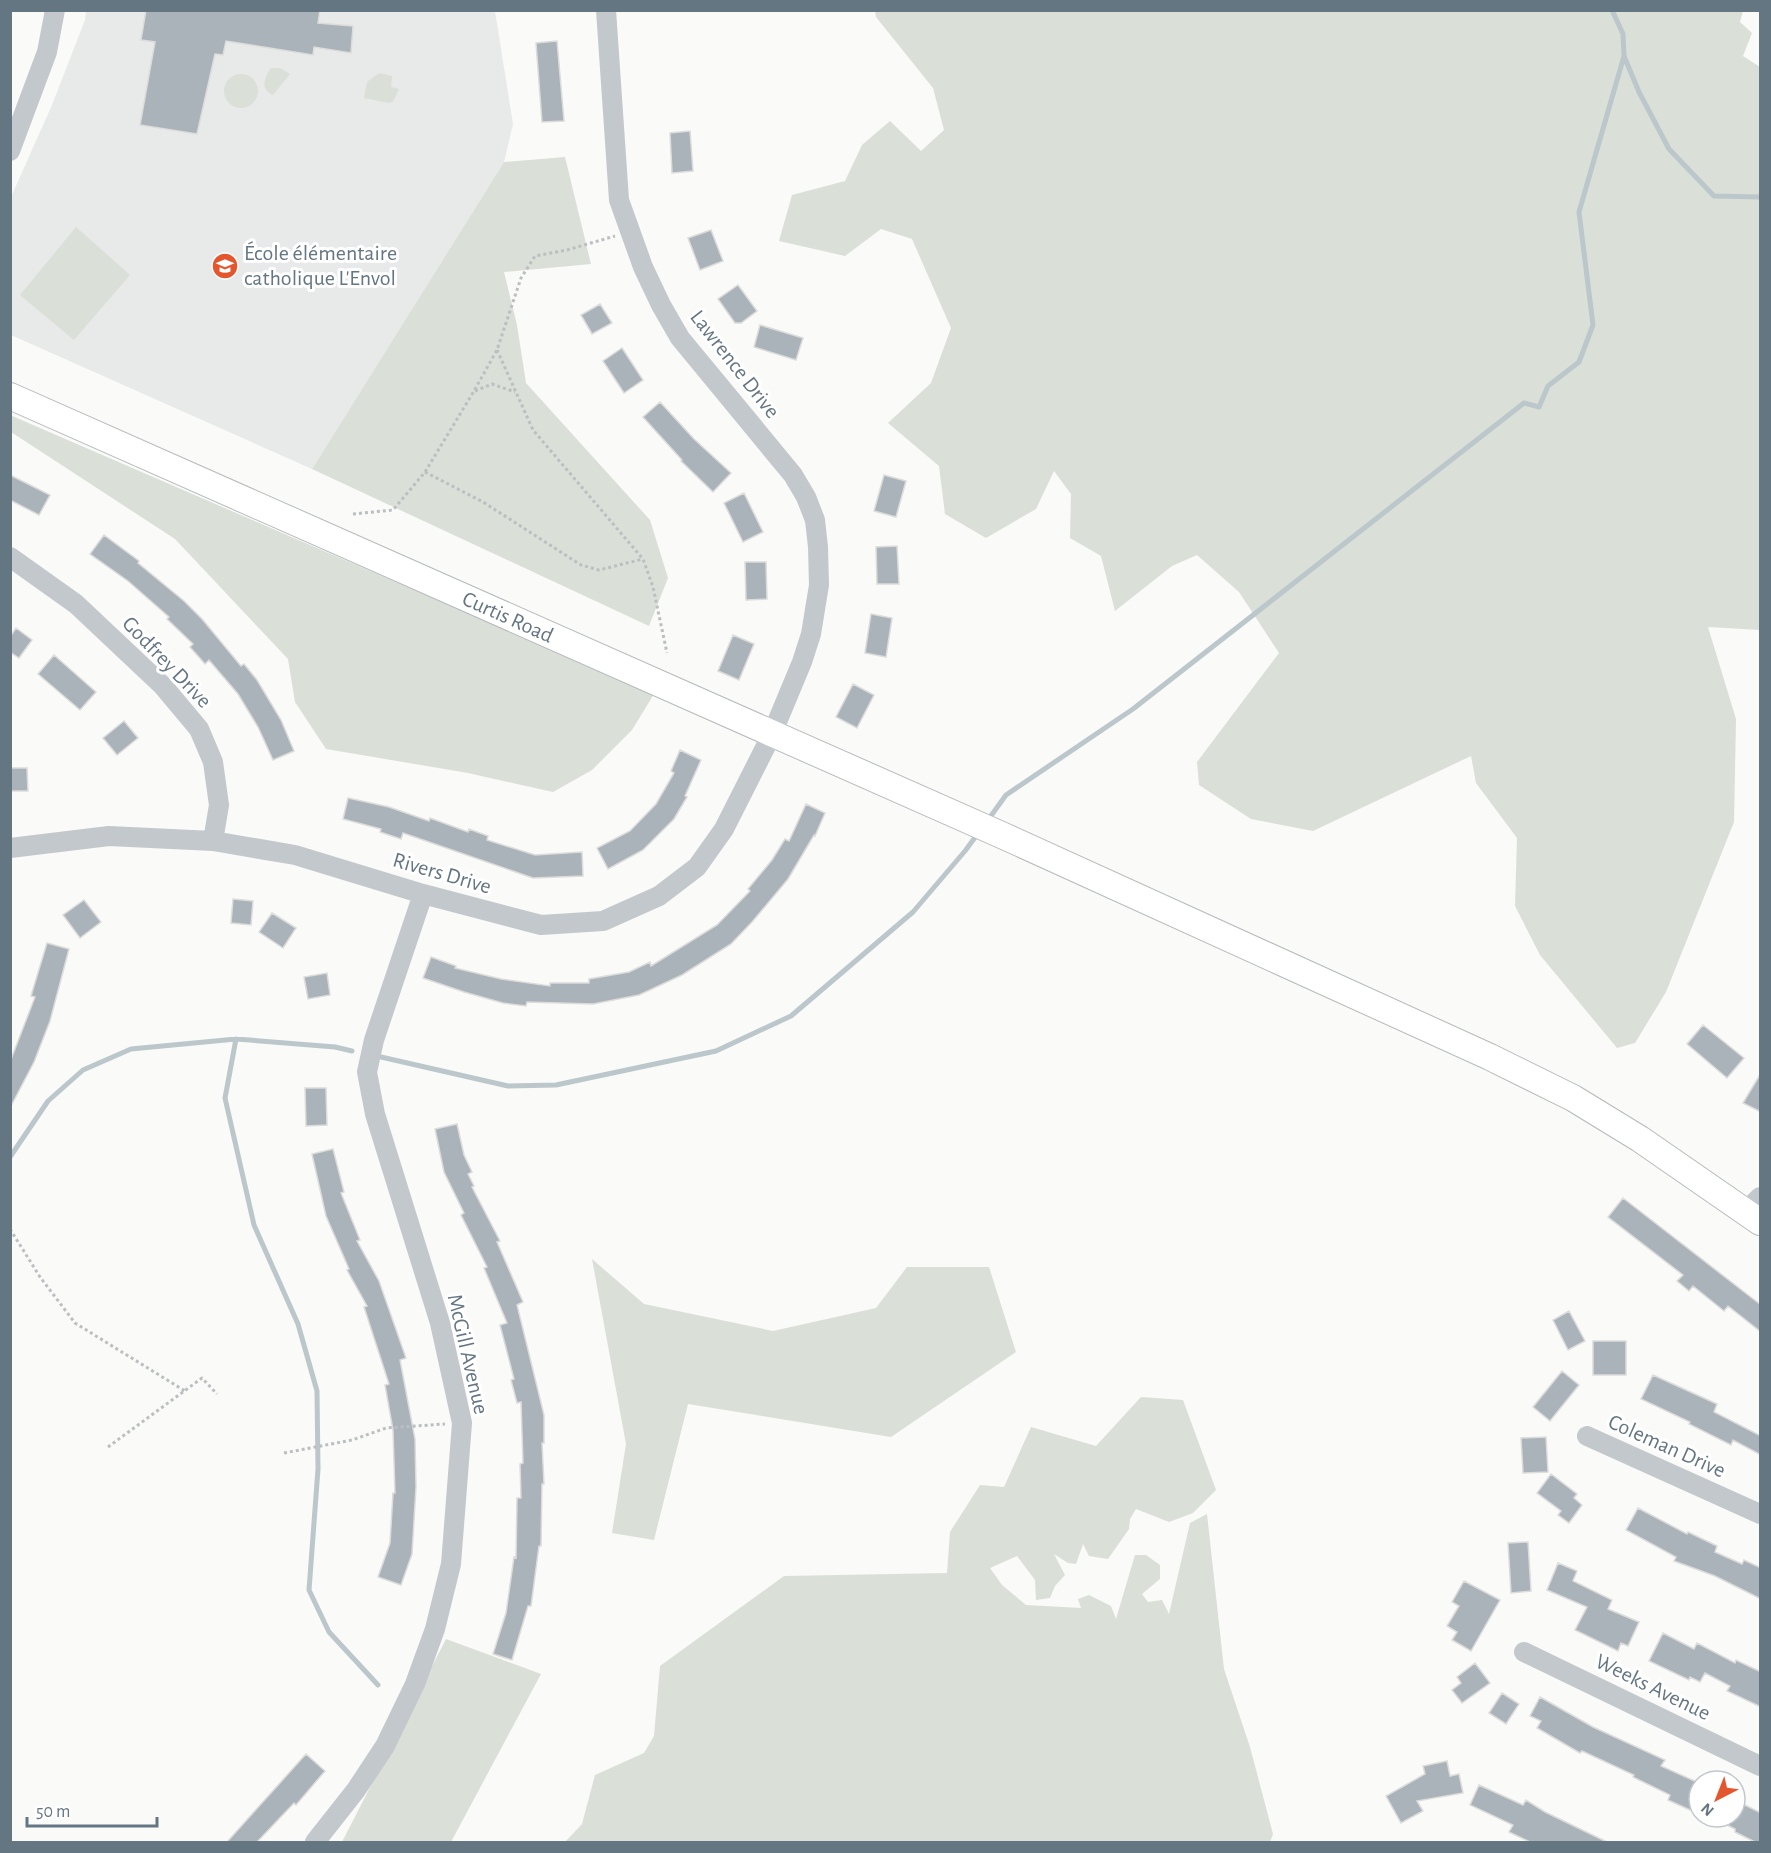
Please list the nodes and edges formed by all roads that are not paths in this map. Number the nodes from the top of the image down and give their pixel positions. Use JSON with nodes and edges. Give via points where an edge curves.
{"nodes":[{"id":1,"x":55,"y":10,"type":"edge"},
{"id":2,"x":606,"y":10,"type":"edge"},
{"id":3,"x":10,"y":151,"type":"edge"},
{"id":4,"x":10,"y":396,"type":"edge"},
{"id":5,"x":10,"y":557,"type":"edge"},
{"id":6,"x":772,"y":734,"type":"junction"},
{"id":7,"x":213,"y":841,"type":"junction"},
{"id":8,"x":10,"y":848,"type":"edge"},
{"id":9,"x":423,"y":894,"type":"junction"},
{"id":10,"x":1756,"y":1210,"type":"edge"},
{"id":11,"x":1587,"y":1436,"type":"dead end"},
{"id":12,"x":1761,"y":1514,"type":"edge"},
{"id":13,"x":1524,"y":1652,"type":"dead end"},
{"id":14,"x":1761,"y":1766,"type":"edge"},
{"id":15,"x":315,"y":1842,"type":"edge"}],
"edges":[{"from":1,"to":3,"type":"street","via":[[47,52]]},
{"from":2,"to":6,"type":"street","name":"Lawrence Drive","via":[[620,200],[643,267],[680,338],[787,467],[815,520],[819,585],[811,634]]},
{"from":4,"to":6,"type":"main road","name":"Curtis Road"},
{"from":5,"to":7,"type":"street","name":"Godfrey Drive","via":[[76,604],[163,686],[198,729],[213,762],[219,805]]},
{"from":6,"to":9,"type":"street","name":"Rivers Drive","via":[[724,829],[697,867],[659,896],[603,921],[541,925]]},
{"from":6,"to":10,"type":"main road","name":"Curtis Road","via":[[1374,1002],[1573,1098]]},
{"from":7,"to":8,"type":"street","name":"Rivers Drive","via":[[109,836]]},
{"from":7,"to":9,"type":"street","name":"Rivers Drive","via":[[295,855]]},
{"from":9,"to":15,"type":"street","name":"McGill Avenue","via":[[367,1072],[375,1114],[440,1323],[462,1423],[451,1564],[435,1629],[386,1746]]},
{"from":11,"to":12,"type":"street","name":"Coleman Drive"},
{"from":13,"to":14,"type":"street","name":"Weeks Avenue"}]}
